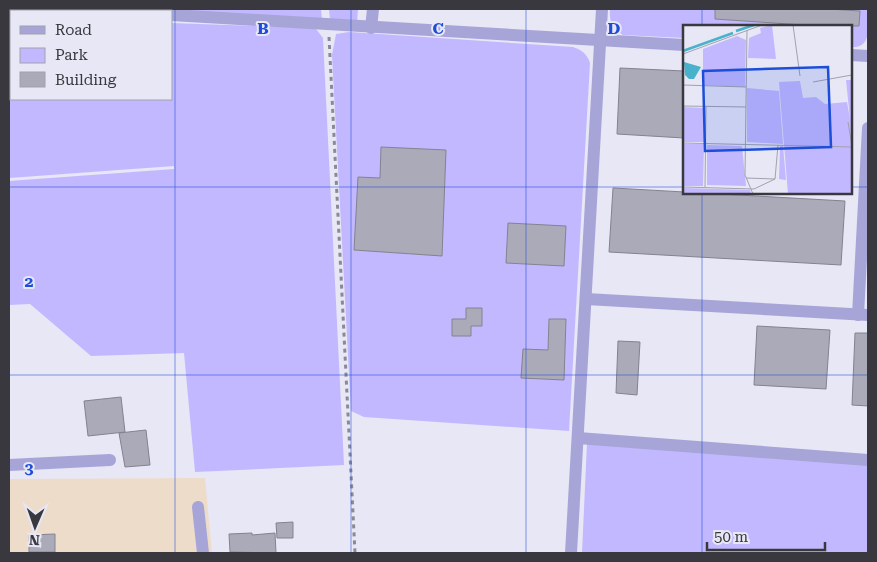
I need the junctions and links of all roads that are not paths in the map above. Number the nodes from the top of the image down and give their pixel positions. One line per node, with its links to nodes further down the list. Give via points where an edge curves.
1 (60, 9): 4 (street)
2 (372, 9): 6 (street)
3 (602, 9): 7 (street)
4 (84, 10)
5 (172, 14): 6 (street)
6 (371, 28): 7 (street)
7 (601, 41): 8 (street); 12 (street)
8 (683, 46)
9 (852, 55): 10 (street)
10 (868, 56)
11 (868, 128): 13 (street)
12 (586, 299): 13 (street); 14 (street)
13 (863, 315)
14 (578, 438): 16 (street); 20 (street)
15 (110, 460): 17 (street)
16 (868, 460)
17 (9, 465)
18 (198, 507): 19 (street)
19 (202, 553)
20 (571, 553)

